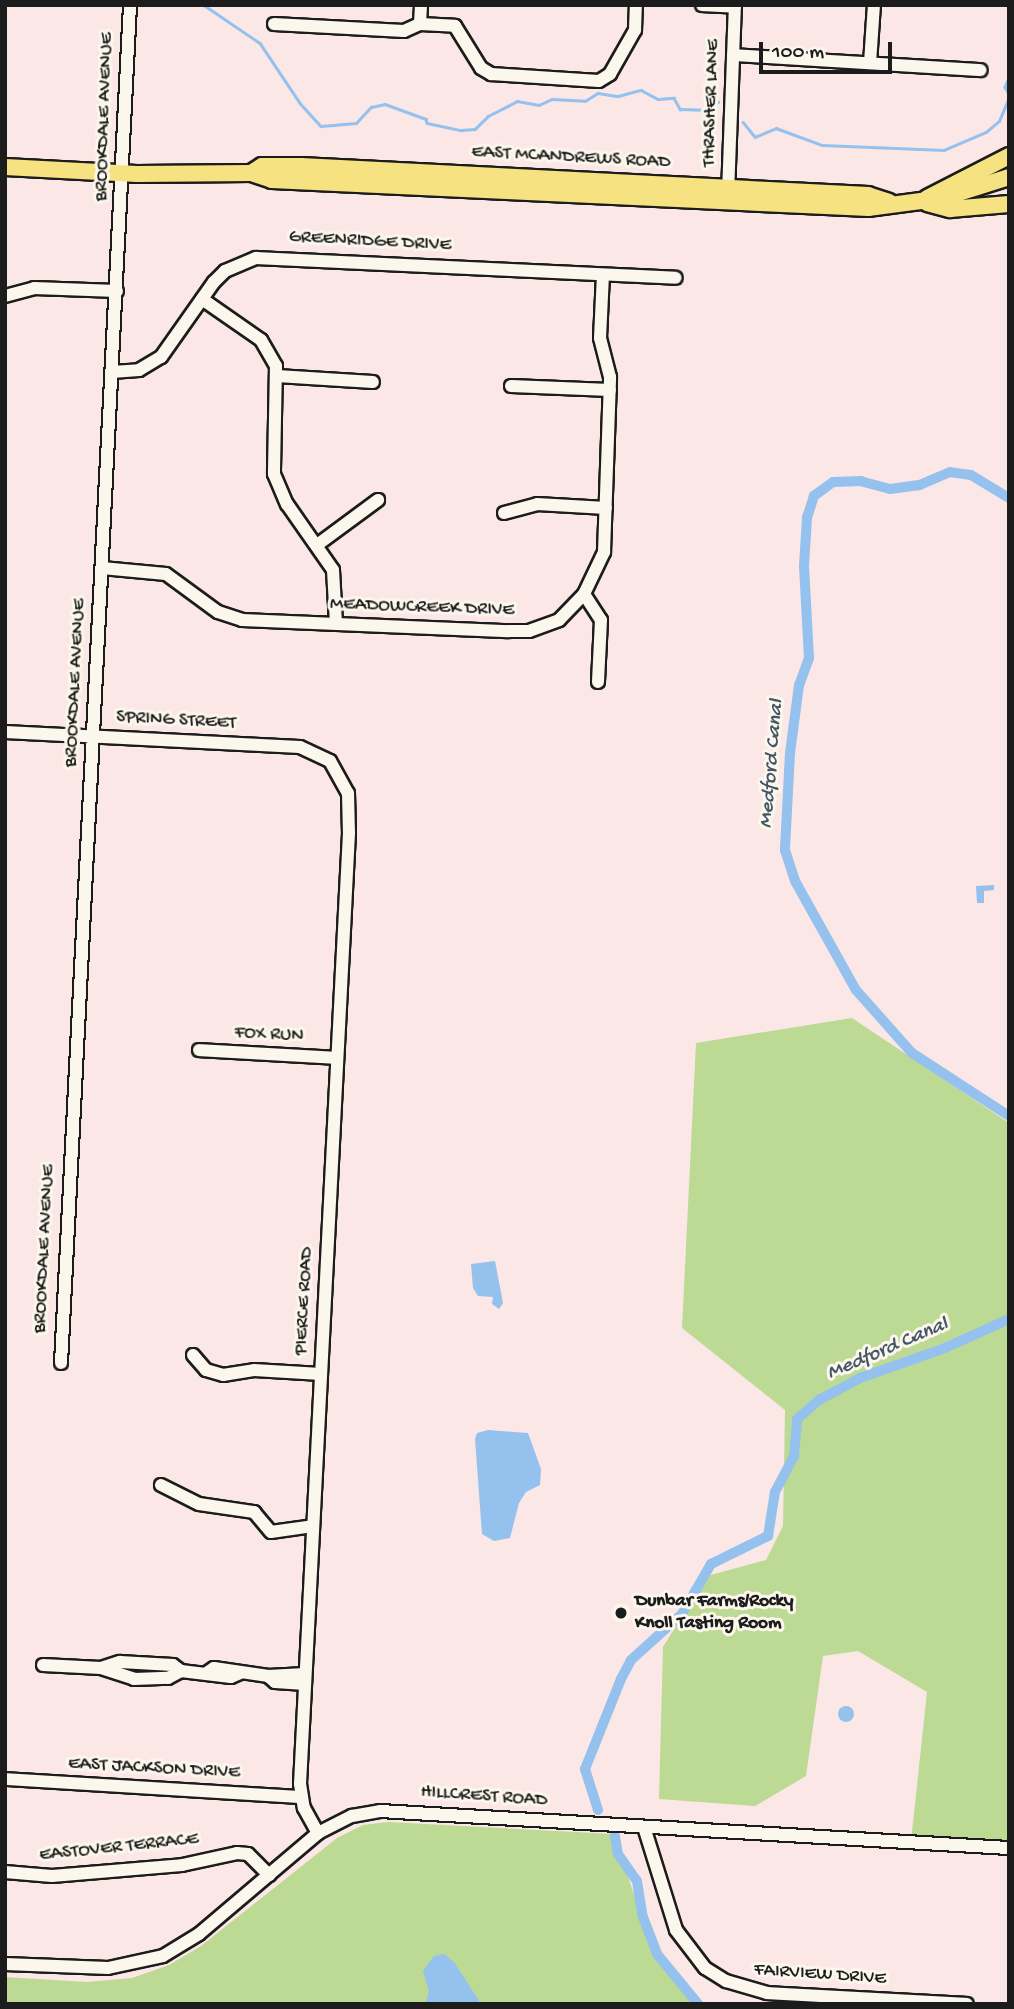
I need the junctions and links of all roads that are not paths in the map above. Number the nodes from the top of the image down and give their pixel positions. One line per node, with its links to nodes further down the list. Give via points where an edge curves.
1 (130, 5): 14 (street, BROOKDALE AVENUE)
2 (421, 5): 8 (street)
3 (636, 5): 8 (street, via 635,30 610,74 599,80 491,75 481,68 460,29)
4 (702, 5): 6 (street)
5 (874, 5): 10 (street)
6 (735, 6): 9 (street, THRASHER LANE)
7 (274, 24): 8 (street, via 404,31)
8 (421, 24)
9 (733, 55): 10 (street); 16 (street, THRASHER LANE)
10 (870, 63): 11 (street)
11 (981, 70)
12 (1009, 156): 17 (main road, via 950,182)
13 (5, 167): 14 (main road, EAST MCANDREWS ROAD)
14 (121, 174): 16 (main road, EAST MCANDREWS ROAD, via 251,173 272,180); 21 (street, BROOKDALE AVENUE)
15 (1009, 177): 17 (main road, EAST MCANDREWS ROAD)
16 (728, 195): 17 (main road, EAST MCANDREWS ROAD, via 868,195 889,202)
17 (922, 201): 18 (main road, via 950,209)
18 (1009, 204)
19 (603, 275): 20 (street, GREENRIDGE DRIVE); 23 (street, GREENRIDGE DRIVE, via 273,256 240,262 225,271); 28 (street, MEADOWCREEK DRIVE, via 600,338)
20 (676, 278)
21 (117, 290): 22 (street, via 34,288); 24 (street, BROOKDALE AVENUE)
22 (5, 296)
23 (202, 299): 24 (street, GREENRIDGE DRIVE, via 161,357 139,370); 25 (street, via 261,340)
24 (112, 372): 33 (street, BROOKDALE AVENUE)
25 (277, 376): 26 (street); 32 (street, via 274,474 288,504)
26 (373, 382)
27 (511, 386): 28 (street)
28 (610, 390): 30 (street, MEADOWCREEK DRIVE)
29 (378, 499): 32 (street)
30 (606, 508): 31 (street, via 537,504); 34 (street, MEADOWCREEK DRIVE, via 604,552)
31 (504, 513)
32 (317, 545): 35 (street, via 336,582)
33 (102, 568): 35 (street, MEADOWCREEK DRIVE, via 166,574 230,617); 38 (street, BROOKDALE AVENUE)
34 (584, 594): 35 (street, MEADOWCREEK DRIVE, via 559,620 529,631); 36 (street, via 601,620)
35 (336, 623)
36 (598, 682)
37 (5, 732): 38 (street, SPRING STREET)
38 (92, 737): 39 (street, SPRING STREET, via 300,747 321,755); 43 (street, BROOKDALE AVENUE)
39 (337, 769): 41 (street, PIERCE ROAD, via 350,806)
40 (199, 1050): 41 (street, FOX RUN)
41 (337, 1058): 44 (street, PIERCE ROAD)
42 (193, 1355): 44 (street, via 206,1370 223,1375 254,1370)
43 (61, 1363)
44 (321, 1374): 46 (street, PIERCE ROAD)
45 (161, 1485): 46 (street, via 200,1504 254,1512 271,1532)
46 (313, 1526): 48 (street, PIERCE ROAD)
47 (43, 1665): 48 (street, via 102,1668 120,1662 173,1665 181,1671 231,1677 240,1673 268,1676 275,1682)
48 (305, 1679): 50 (street, PIERCE ROAD)
49 (5, 1779): 50 (street, EAST JACKSON DRIVE)
50 (301, 1797): 52 (street, PIERCE ROAD)
51 (644, 1827): 52 (street, HILLCREST ROAD, via 392,1810 352,1816); 53 (street, HILLCREST ROAD); 57 (street, FAIRVIEW DRIVE, via 676,1930 705,1968 746,1989)
52 (318, 1833): 55 (street, HILLCREST ROAD)
53 (1009, 1848)
54 (5, 1872): 55 (street, EASTOVER TERRACE, via 52,1877 181,1865 237,1853 248,1854)
55 (269, 1875): 56 (street, HILLCREST ROAD, via 198,1934 148,1961 99,1969)
56 (5, 1964)
57 (859, 2001): 58 (street, FAIRVIEW DRIVE)
58 (967, 2004)

